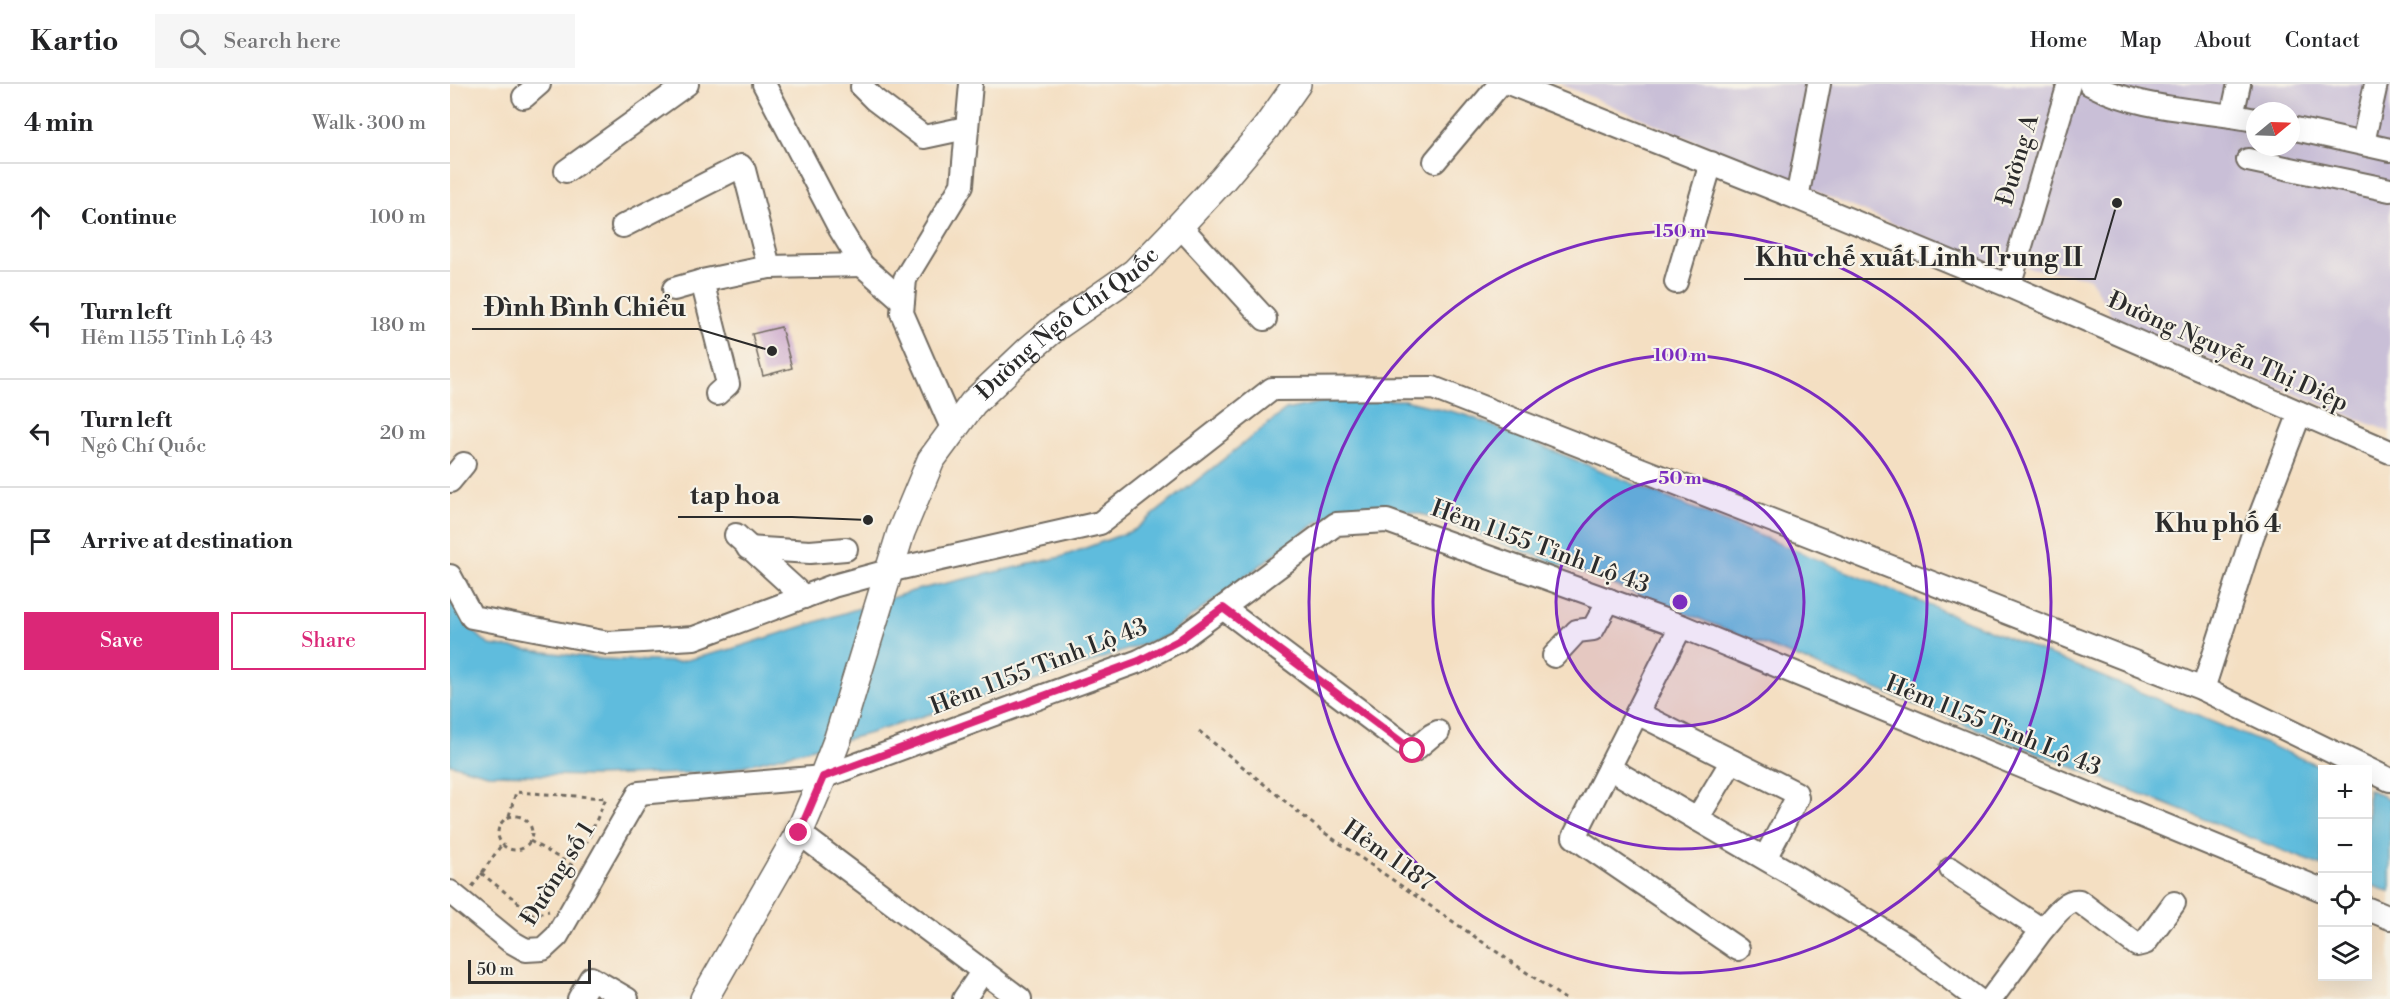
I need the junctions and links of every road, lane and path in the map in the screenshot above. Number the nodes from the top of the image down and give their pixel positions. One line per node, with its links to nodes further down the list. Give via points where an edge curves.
1 (687, 84): 22 (street)
2 (765, 84): 27 (street)
3 (971, 84): 15 (street)
4 (1297, 84): 26 (main road, Đường Ngô Chí Quốc, via 1266,128)
5 (1500, 84): 20 (street)
6 (1511, 84): 21 (street, Đường Nguyễn Thị Diệp)
7 (1819, 84): 24 (street)
8 (2069, 84): 31 (street, Đường A)
9 (2090, 84): 13 (street, via 2117,96 2178,111)
10 (2239, 84): 13 (street)
11 (2376, 84): 17 (street)
12 (862, 87): 15 (street, via 924,136)
13 (2232, 116): 14 (street)
14 (2246, 118)
15 (966, 128): 33 (street, via 962,185 905,279)
16 (2300, 130): 17 (street)
17 (2363, 143): 18 (street)
18 (2390, 150)
19 (2248, 160): 23 (street)
20 (1435, 162)
21 (1711, 164): 24 (street, Đường Nguyễn Thị Diệp); 30 (street)
22 (566, 171)
23 (2390, 190)
24 (1797, 198): 31 (street, Đường Nguyễn Thị Diệp)
25 (623, 226): 28 (street, via 741,166)
26 (1179, 226): 34 (street); 37 (main road, Đường Ngô Chí Quốc, via 1135,272 1031,348 973,403)
27 (861, 265): 28 (street); 33 (street)
28 (769, 267): 29 (street)
29 (702, 281): 32 (street); 35 (street, via 728,384)
30 (1676, 282)
31 (2009, 286): 36 (street, Đường Nguyễn Thị Diệp)
32 (674, 289)
33 (903, 301): 37 (street, via 902,313)
34 (1265, 319)
35 (717, 394)
36 (2300, 413): 38 (street, Đường Nguyễn Thị Diệp); 47 (street, via 2252,537)
37 (953, 430): 41 (main road, Đường Ngô Chí Quốc, via 931,460)
38 (2390, 452)
39 (846, 549): 42 (street, via 810,552 742,541)
40 (450, 576): 42 (street, via 472,617 608,643 694,639)
41 (885, 581): 42 (street, via 832,586); 47 (street, via 1100,523 1272,389 1433,388); 53 (main road, Đường Ngô Chí Quốc)
42 (804, 597)
43 (1609, 600): 44 (street, Hẻm 1155 Tỉnh Lộ 43, via 1388,520 1336,524); 45 (street, Hẻm 1155 Tỉnh Lộ 43); 46 (street, via 1593,630 1577,631)
44 (1223, 608): 50 (street, via 1413,751); 53 (street, Hẻm 1155 Tỉnh Lộ 43, via 1178,641 1139,661)
45 (1681, 626): 48 (street); 66 (street, Hẻm 1155 Tỉnh Lộ 43)
46 (1554, 656)
47 (2203, 689): 54 (street)
48 (1637, 713): 51 (street); 52 (street)
49 (1199, 731): 80 (path, Hẻm 1187, via 1319,829)
50 (1438, 732)
51 (1732, 761): 57 (street); 62 (street, via 1796,793 1797,798)
52 (1609, 768): 57 (street); 73 (street, via 1574,837)
53 (823, 777): 55 (street, Hẻm 1155 Tỉnh Lộ 43); 58 (main road, Đường Ngô Chí Quốc)
54 (2390, 780)
55 (639, 793): 64 (street, Đường số 1)
56 (509, 816): 59 (path, via 528,821); 60 (path, via 497,832); 61 (path, via 516,792 606,798)
57 (1697, 819): 62 (street)
58 (799, 833): 74 (street); 77 (main road, Đường Ngô Chí Quốc)
59 (530, 841): 60 (path, via 520,849 507,849); 64 (path)
60 (502, 844): 65 (path)
61 (584, 848)
62 (1765, 858): 81 (street, via 1905,944)
63 (1951, 869): 72 (street)
64 (579, 870): 67 (street, Đường số 1, via 557,936 543,949 526,950)
65 (481, 873): 67 (path); 68 (path, via 534,915 549,911)
66 (2318, 888)
67 (456, 897)
68 (554, 902)
69 (2174, 903): 72 (street, via 2140,946 2074,900)
70 (2372, 911): 71 (street)
71 (2390, 918)
72 (2042, 930): 82 (street)
73 (1738, 950)
74 (983, 971): 78 (street); 79 (street)
75 (579, 999): 76 (street, via 591,978)
76 (627, 999)
77 (704, 999)
78 (964, 999)
79 (1020, 999)
80 (1565, 999)
81 (1977, 999)
82 (1991, 999)

